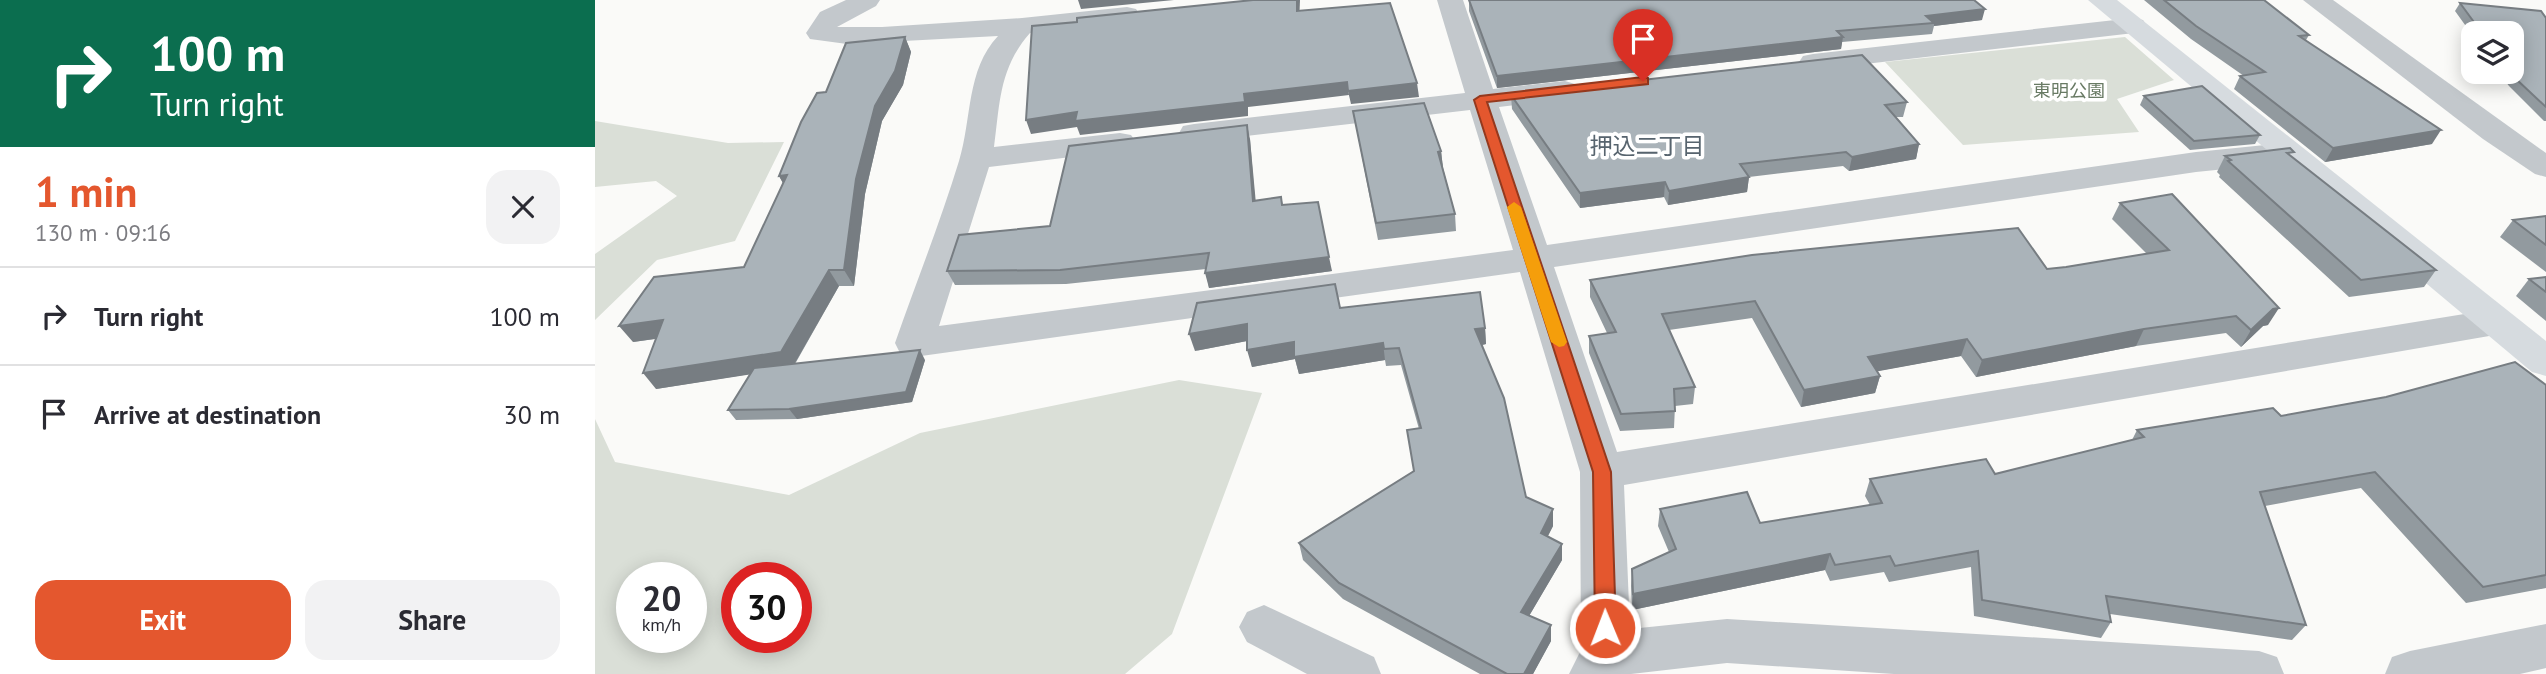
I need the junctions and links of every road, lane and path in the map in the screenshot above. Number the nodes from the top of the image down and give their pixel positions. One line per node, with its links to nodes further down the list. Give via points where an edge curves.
1 (867, 0): 6 (street, via 829,18 820,33 882,35)
2 (1450, 0): 10 (street)
3 (2101, 0): 7 (street)
4 (2316, 0): 13 (street)
5 (1156, 12): 6 (street)
6 (1022, 26): 12 (street, via 1001,49 989,76)
7 (2133, 26): 8 (street); 11 (street)
8 (1786, 65)
9 (1591, 87): 10 (street)
10 (1480, 100): 12 (street); 14 (street)
11 (2291, 152): 14 (street); 15 (street)
12 (976, 159): 14 (street, via 914,343)
13 (2546, 167)
14 (1531, 259): 17 (street)
15 (2495, 322): 16 (street); 17 (street)
16 (2546, 362)
17 (1602, 472): 20 (street)
18 (1264, 627): 21 (street)
19 (2546, 646): 23 (street)
20 (1600, 664): 22 (street, via 1727,641)
21 (1356, 674)
22 (2259, 674)
23 (2410, 674)

